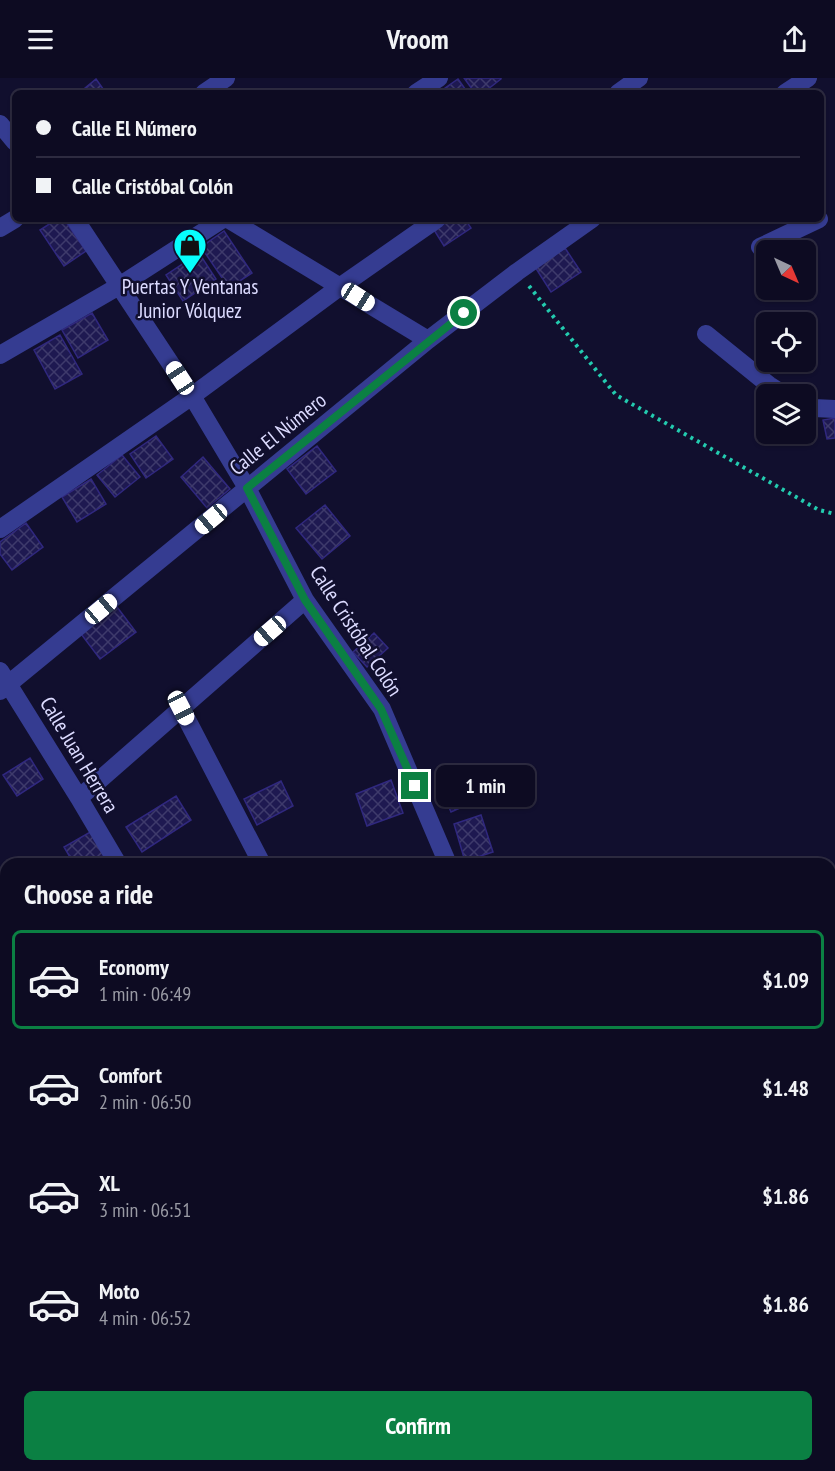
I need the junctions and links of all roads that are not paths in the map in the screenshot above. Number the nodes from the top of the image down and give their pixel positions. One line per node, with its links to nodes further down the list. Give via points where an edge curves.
1 (226, 78): 5 (street)
2 (440, 78): 6 (street)
3 (639, 78): 7 (street)
4 (808, 78): 8 (street)
5 (208, 90)
6 (421, 90)
7 (622, 90)
8 (790, 90)
9 (0, 124): 10 (street)
10 (12, 138)
11 (77, 222): 18 (street, Calle Cristóbal Colón)
12 (218, 222): 18 (street)
13 (233, 222): 19 (street)
14 (433, 222): 19 (street)
15 (588, 222): 21 (street, Calle El Número)
16 (814, 222): 17 (street)
17 (775, 240)
18 (119, 286): 22 (street); 24 (street, Calle Cristóbal Colón)
19 (341, 286): 21 (street); 24 (street)
20 (706, 334): 23 (street)
21 (428, 340): 27 (street, Calle El Número)
22 (0, 355)
23 (768, 384)
24 (192, 396): 27 (street, Calle Cristóbal Colón); 28 (street)
25 (816, 408): 26 (street)
26 (835, 409)
27 (247, 488): 29 (street, Calle Cristóbal Colón); 30 (street, Calle El Número)
28 (0, 530)
29 (305, 600): 31 (street); 35 (street, Calle Cristóbal Colón, via 381,709)
30 (3, 682): 32 (street, Calle Juan Herrera)
31 (181, 708): 32 (street); 34 (street)
32 (79, 798): 33 (street, Calle Juan Herrera)
33 (114, 858)
34 (259, 858)
35 (445, 858)

